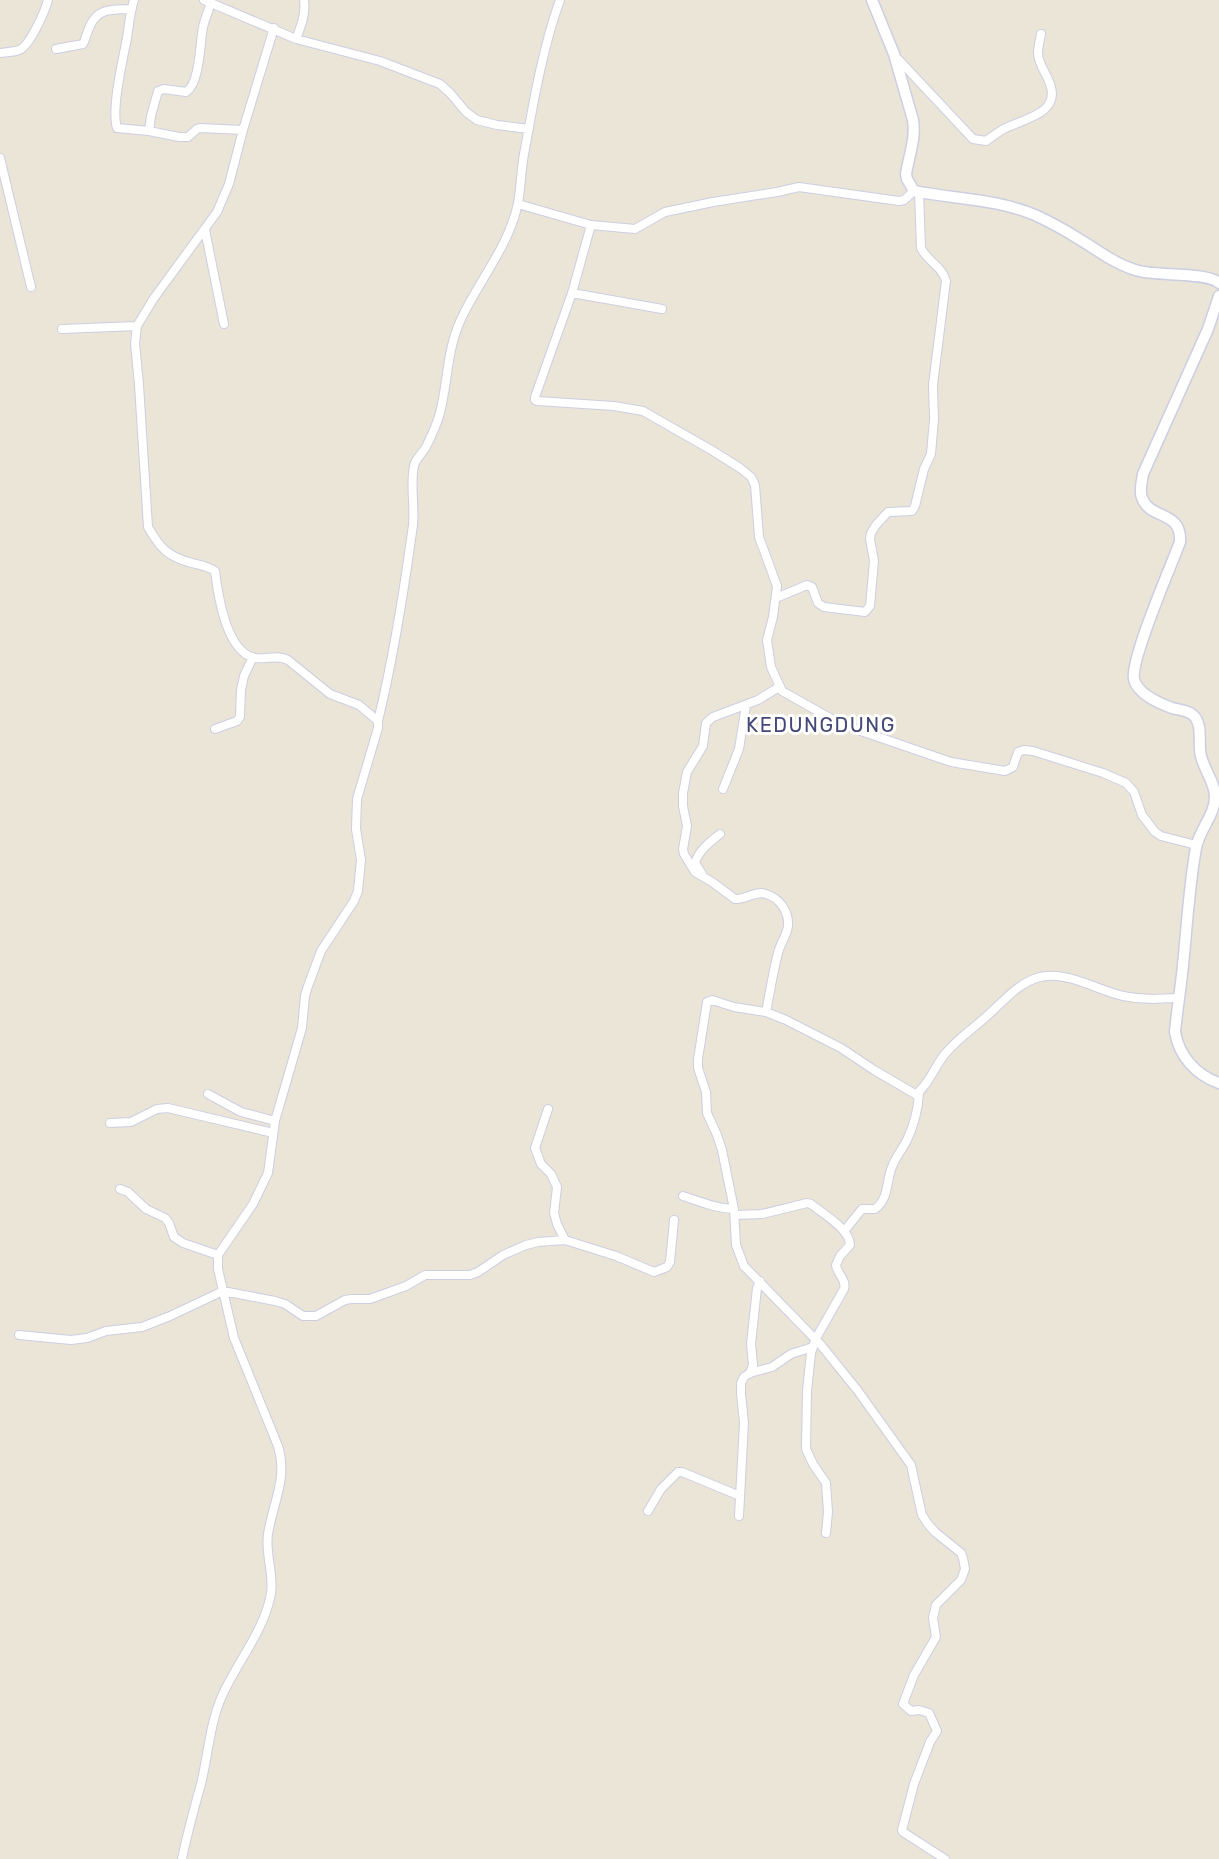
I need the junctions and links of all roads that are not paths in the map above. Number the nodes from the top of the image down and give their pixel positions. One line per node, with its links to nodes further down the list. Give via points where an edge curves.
1 (48, 0): 13 (street, via 23,48)
2 (134, 0): 7 (street)
3 (304, 0): 10 (street)
4 (560, 0): 14 (street)
5 (872, 0): 12 (street)
6 (207, 2): 8 (street); 16 (street, via 192,88 186,92 164,88 158,91)
7 (131, 9): 11 (street, via 99,13 83,44); 16 (street, via 116,124 117,128)
8 (274, 28): 10 (street); 15 (street)
9 (1041, 34): 12 (street, via 1038,55 1050,82 1052,99 1036,116 1001,130 986,141 973,139)
10 (296, 39): 14 (street, via 373,59 440,84 477,120)
11 (56, 49)
12 (893, 51): 18 (street, via 915,131 906,174)
13 (0, 52)
14 (529, 129): 19 (street)
15 (243, 130): 16 (street, via 200,128 188,137); 21 (street, via 229,184)
16 (149, 131)
17 (0, 158): 23 (street)
18 (916, 191): 20 (street, via 899,201 799,187 665,212 635,229); 22 (street, via 1001,204 1059,227 1121,266 1141,272 1209,277); 30 (street, via 921,248 946,281 933,385 931,454 915,507 912,511 885,514 871,533 874,561 870,606 865,612 824,607 807,585)
19 (518, 204): 20 (street); 34 (street, via 510,229 454,334 439,415 414,467 414,517 405,586)
20 (591, 225): 24 (street)
21 (205, 230): 27 (street); 28 (street)
22 (1219, 283)
23 (31, 286)
24 (572, 293): 26 (street); 30 (street, via 535,400 643,411 752,477 759,537 777,586)
25 (1219, 296): 36 (street, via 1143,474 1143,499 1148,507 1177,525 1180,542 1133,676 1145,694 1193,715 1204,768)
26 (662, 309)
27 (224, 324)
28 (138, 326): 29 (street); 31 (street, via 135,343 148,527 170,555 215,571 226,627)
29 (62, 329)
30 (776, 598): 32 (street, via 767,640)
31 (253, 657): 34 (street, via 280,656 288,660 330,694 359,705); 35 (street, via 244,676 240,717)
32 (779, 687): 33 (street); 39 (street, via 837,722 951,762 1005,771 1012,767 1018,752 1024,750 1116,778 1131,787 1142,815 1155,832)
33 (746, 705): 37 (street, via 739,749); 40 (street, via 706,723 702,746 687,772 683,849 692,868)
34 (378, 721): 47 (street, via 357,799 361,860 358,891 321,951 308,986 302,1028)
35 (215, 729)
36 (1216, 783): 39 (street, via 1212,809)
37 (723, 789)
38 (720, 834): 40 (street, via 696,858)
39 (1196, 845): 41 (street)
40 (705, 878): 42 (street, via 735,899 766,894 786,912 788,927 778,951)
41 (1178, 998): 43 (street, via 1177,1046 1196,1070); 44 (street, via 1136,998 1065,977 1041,977 1021,986 954,1044)
42 (766, 1012): 44 (street, via 842,1048 913,1094); 52 (street, via 712,1000 706,1005 698,1068 706,1092 707,1113 722,1150)
43 (1219, 1083)
44 (919, 1093): 54 (street, via 915,1118 892,1166 883,1200 875,1209 862,1209)
45 (208, 1094): 47 (street, via 240,1112)
46 (548, 1109): 55 (street, via 536,1148 541,1164 557,1187 554,1213)
47 (275, 1121): 49 (street)
48 (110, 1123): 49 (street, via 131,1122 168,1108)
49 (273, 1133): 56 (street, via 268,1173 253,1204)
50 (120, 1189): 56 (street, via 165,1218 174,1237 183,1244)
51 (683, 1196): 52 (street)
52 (734, 1212): 54 (street, via 762,1214 807,1203); 57 (street, via 739,1255 744,1266)
53 (674, 1220): 55 (street, via 670,1262 654,1272)
54 (845, 1230): 60 (street, via 850,1245 836,1265 844,1289)
55 (565, 1240): 58 (street, via 526,1245 470,1275 424,1275 370,1299 345,1300 316,1316 303,1316 275,1301)
56 (218, 1255): 58 (street)
57 (760, 1281): 60 (street); 61 (street)
58 (223, 1291): 59 (street, via 142,1327 71,1340); 66 (street, via 234,1338 278,1446 282,1470 268,1535 271,1594 263,1619 221,1698)
59 (19, 1335)
60 (814, 1343): 61 (street, via 772,1367); 65 (street, via 807,1391 806,1449 826,1483); 67 (street, via 840,1367 908,1461 922,1515 935,1532 961,1553 965,1563 961,1580 936,1605 936,1637 903,1704 911,1711 929,1713 937,1731 914,1784 902,1830)
61 (750, 1373): 62 (street, via 741,1383 744,1423)
62 (740, 1496): 63 (street, via 678,1472 661,1489); 64 (street)
63 (648, 1511)
64 (739, 1516)
65 (826, 1533)
66 (182, 1859)
67 (945, 1859)

